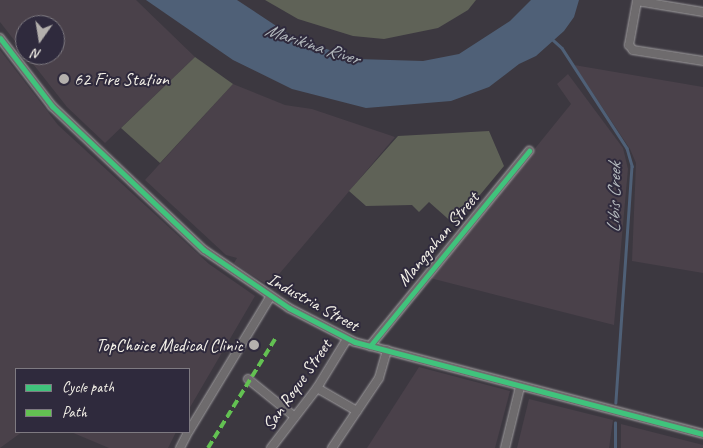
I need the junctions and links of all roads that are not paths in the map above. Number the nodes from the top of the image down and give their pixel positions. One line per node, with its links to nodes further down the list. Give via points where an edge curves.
1 (637, 0): 2 (street); 4 (street, via 630,48)
2 (703, 12)
3 (0, 38): 6 (street, Industria Street, via 61,116 204,250)
4 (703, 61)
5 (529, 151): 8 (street, Manggahan Street)
6 (270, 297): 7 (street, Industria Street); 15 (street)
7 (347, 339): 8 (street, Industria Street); 12 (street, San Roque Street)
8 (370, 346): 9 (street, Industria Street)
9 (387, 350): 11 (street, Industria Street); 13 (street, via 379,378)
10 (248, 379): 14 (street)
11 (520, 387): 17 (street, Industria Street); 21 (street)
12 (317, 388): 13 (street); 14 (street, San Roque Street)
13 (357, 411): 20 (street)
14 (296, 417): 19 (street, San Roque Street)
15 (190, 429)
16 (188, 433): 18 (street)
17 (703, 434)
18 (180, 448)
19 (272, 448)
20 (332, 448)
21 (504, 448)

